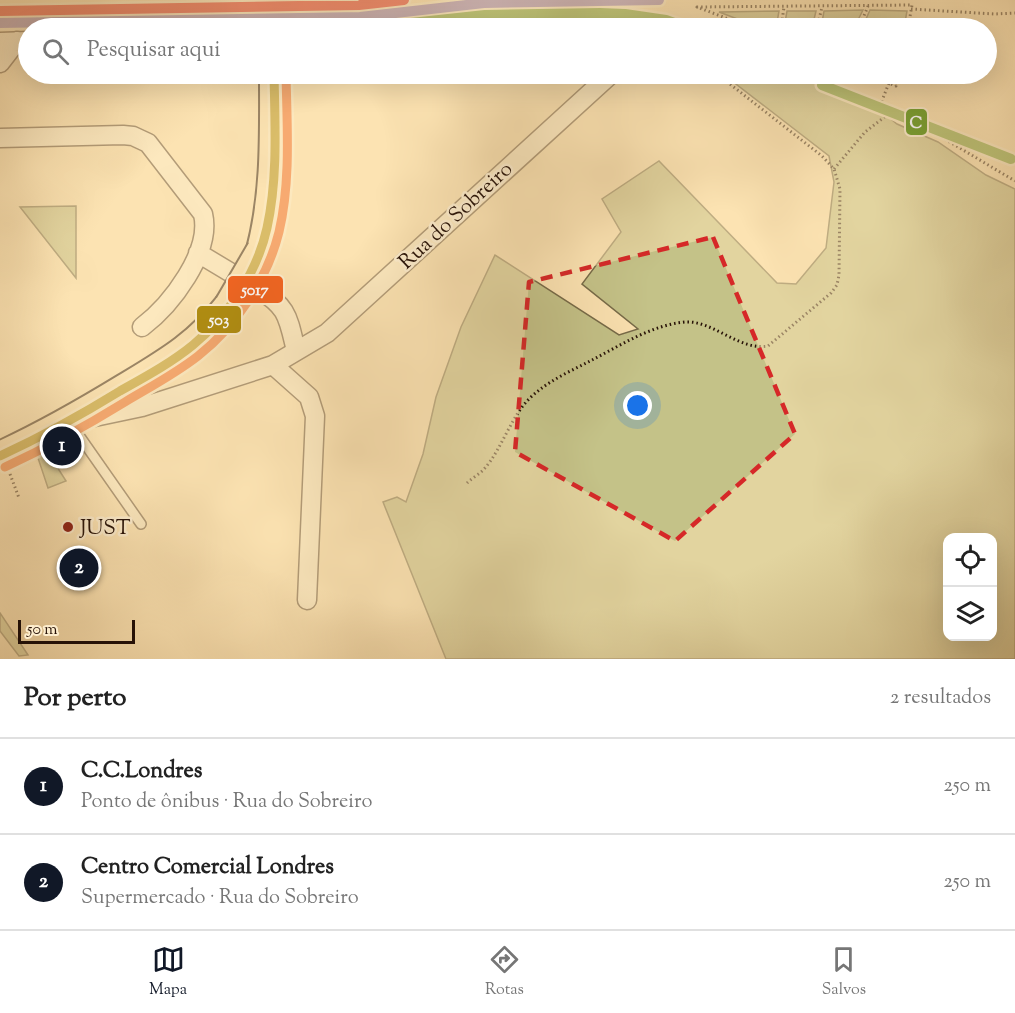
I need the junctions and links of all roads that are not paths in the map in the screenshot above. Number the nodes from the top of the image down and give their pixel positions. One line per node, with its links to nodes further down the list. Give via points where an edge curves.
1 (273, 0): 2 (main road)
2 (273, 18)
3 (15, 41): 4 (street)
4 (0, 63)
5 (274, 84): 16 (main road, bridge, via 272,195 261,250 213,326)
6 (586, 84): 8 (street)
7 (599, 84): 8 (street, Rua do Sobreiro)
8 (575, 105): 14 (street, Rua do Sobreiro, via 327,333)
9 (0, 138): 10 (street, via 123,135 142,139 203,213 204,230)
10 (198, 253): 11 (street); 13 (street, via 168,302)
11 (233, 274)
12 (256, 288): 14 (street, via 280,305 289,321)
13 (142, 327)
14 (296, 351): 15 (street, Rua do Sobreiro)
15 (273, 365): 16 (street, Rua do Sobreiro); 20 (street, via 309,397 315,416)
16 (135, 397): 17 (main road)
17 (70, 422): 18 (main road); 19 (lane)
18 (4, 463)
19 (141, 524)
20 (307, 600)

